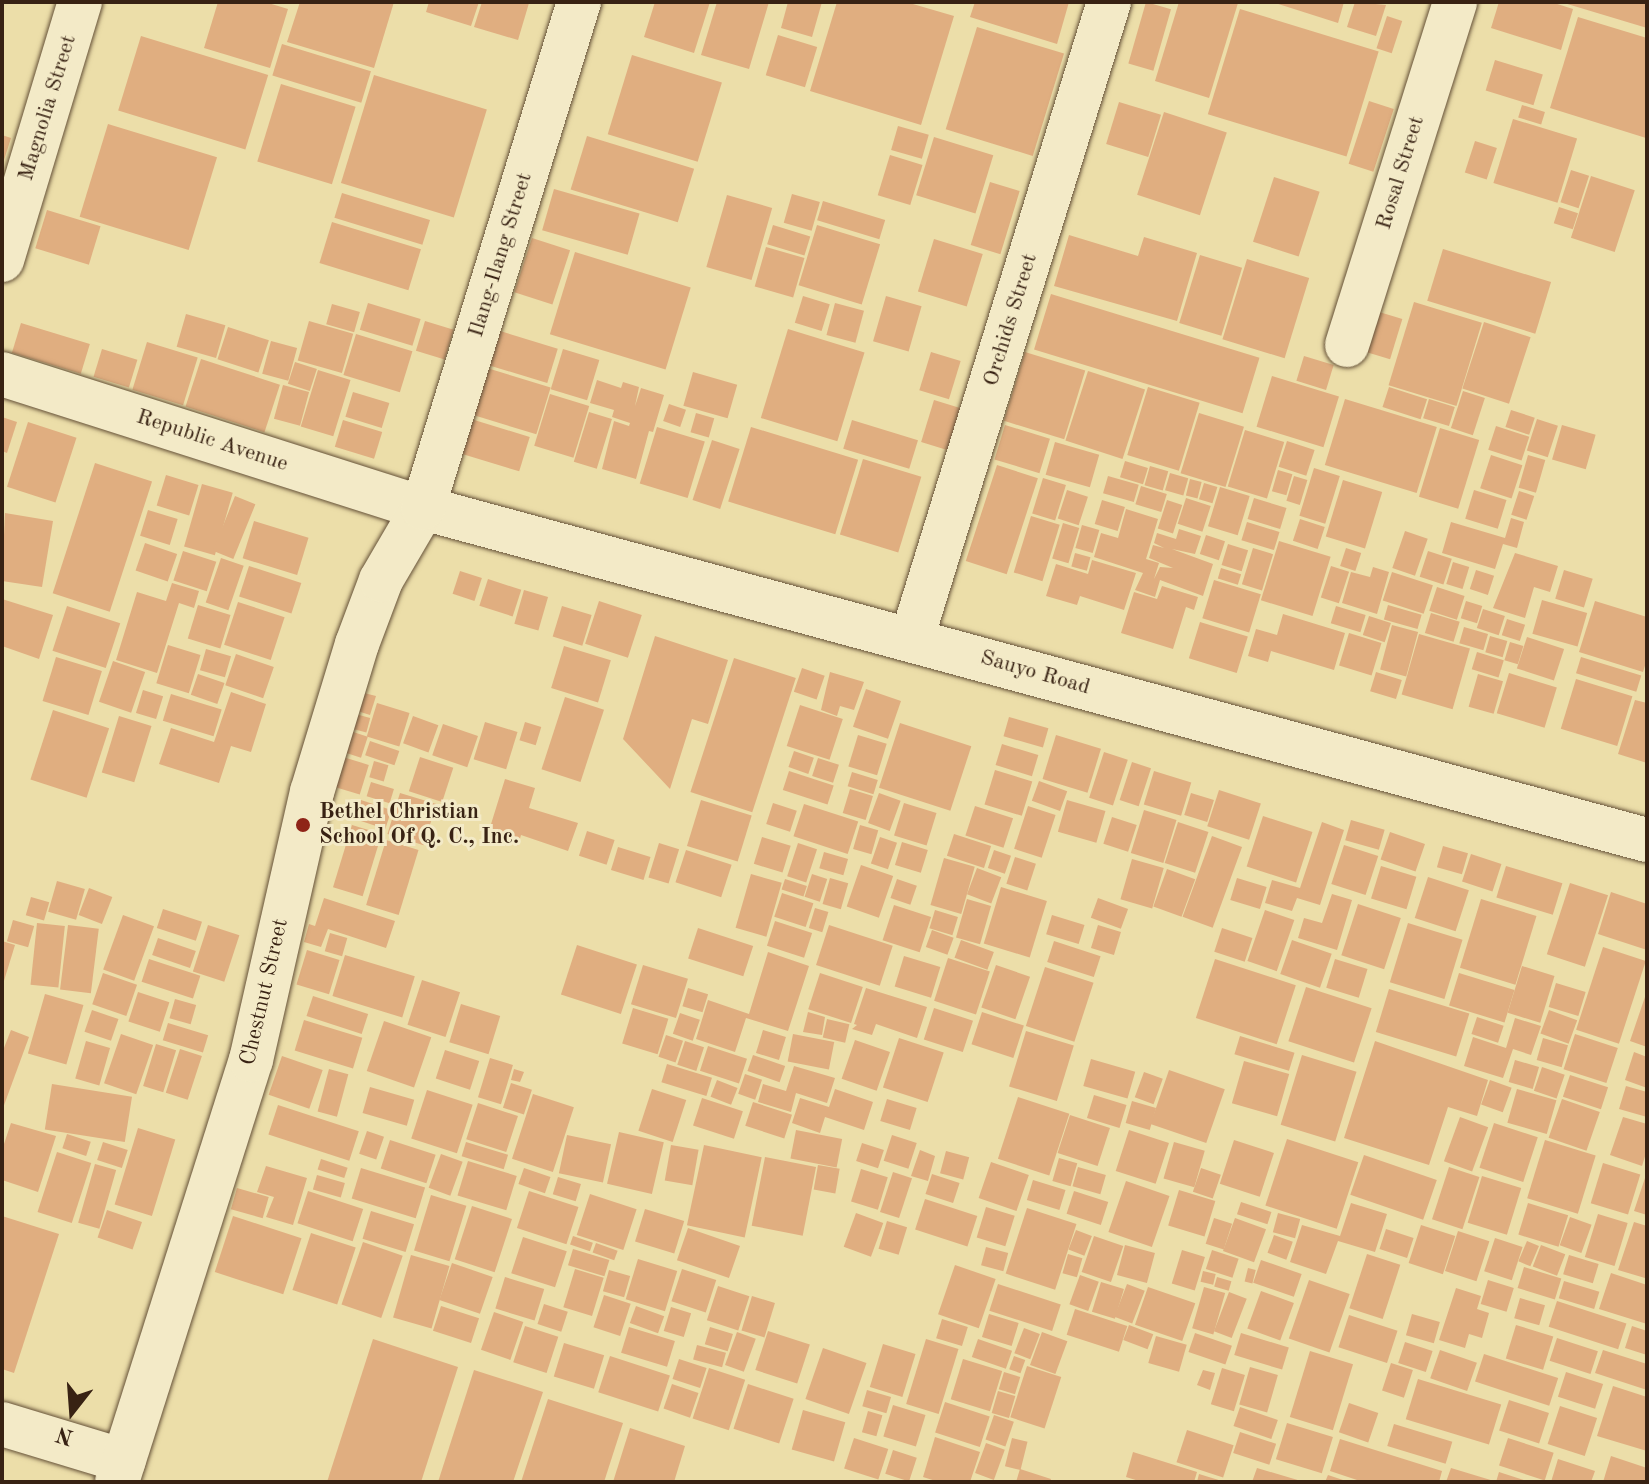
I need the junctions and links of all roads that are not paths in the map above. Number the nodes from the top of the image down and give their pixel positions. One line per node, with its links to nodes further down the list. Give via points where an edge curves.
1 (80, 2): 5 (street, Magnolia Street)
2 (579, 2): 8 (street, Ilang-Ilang Street)
3 (1109, 2): 9 (street, Orchids Street)
4 (1455, 2): 6 (street, Rosal Street)
5 (2, 260)
6 (1347, 345)
7 (2, 374): 8 (street, Republic Avenue)
8 (423, 508): 9 (street, Sauyo Road); 12 (street, Chestnut Street, via 381,580 357,644 312,792 251,1060)
9 (912, 638): 10 (street, Sauyo Road)
10 (1647, 840)
11 (2, 1424): 12 (street)
12 (120, 1472)

